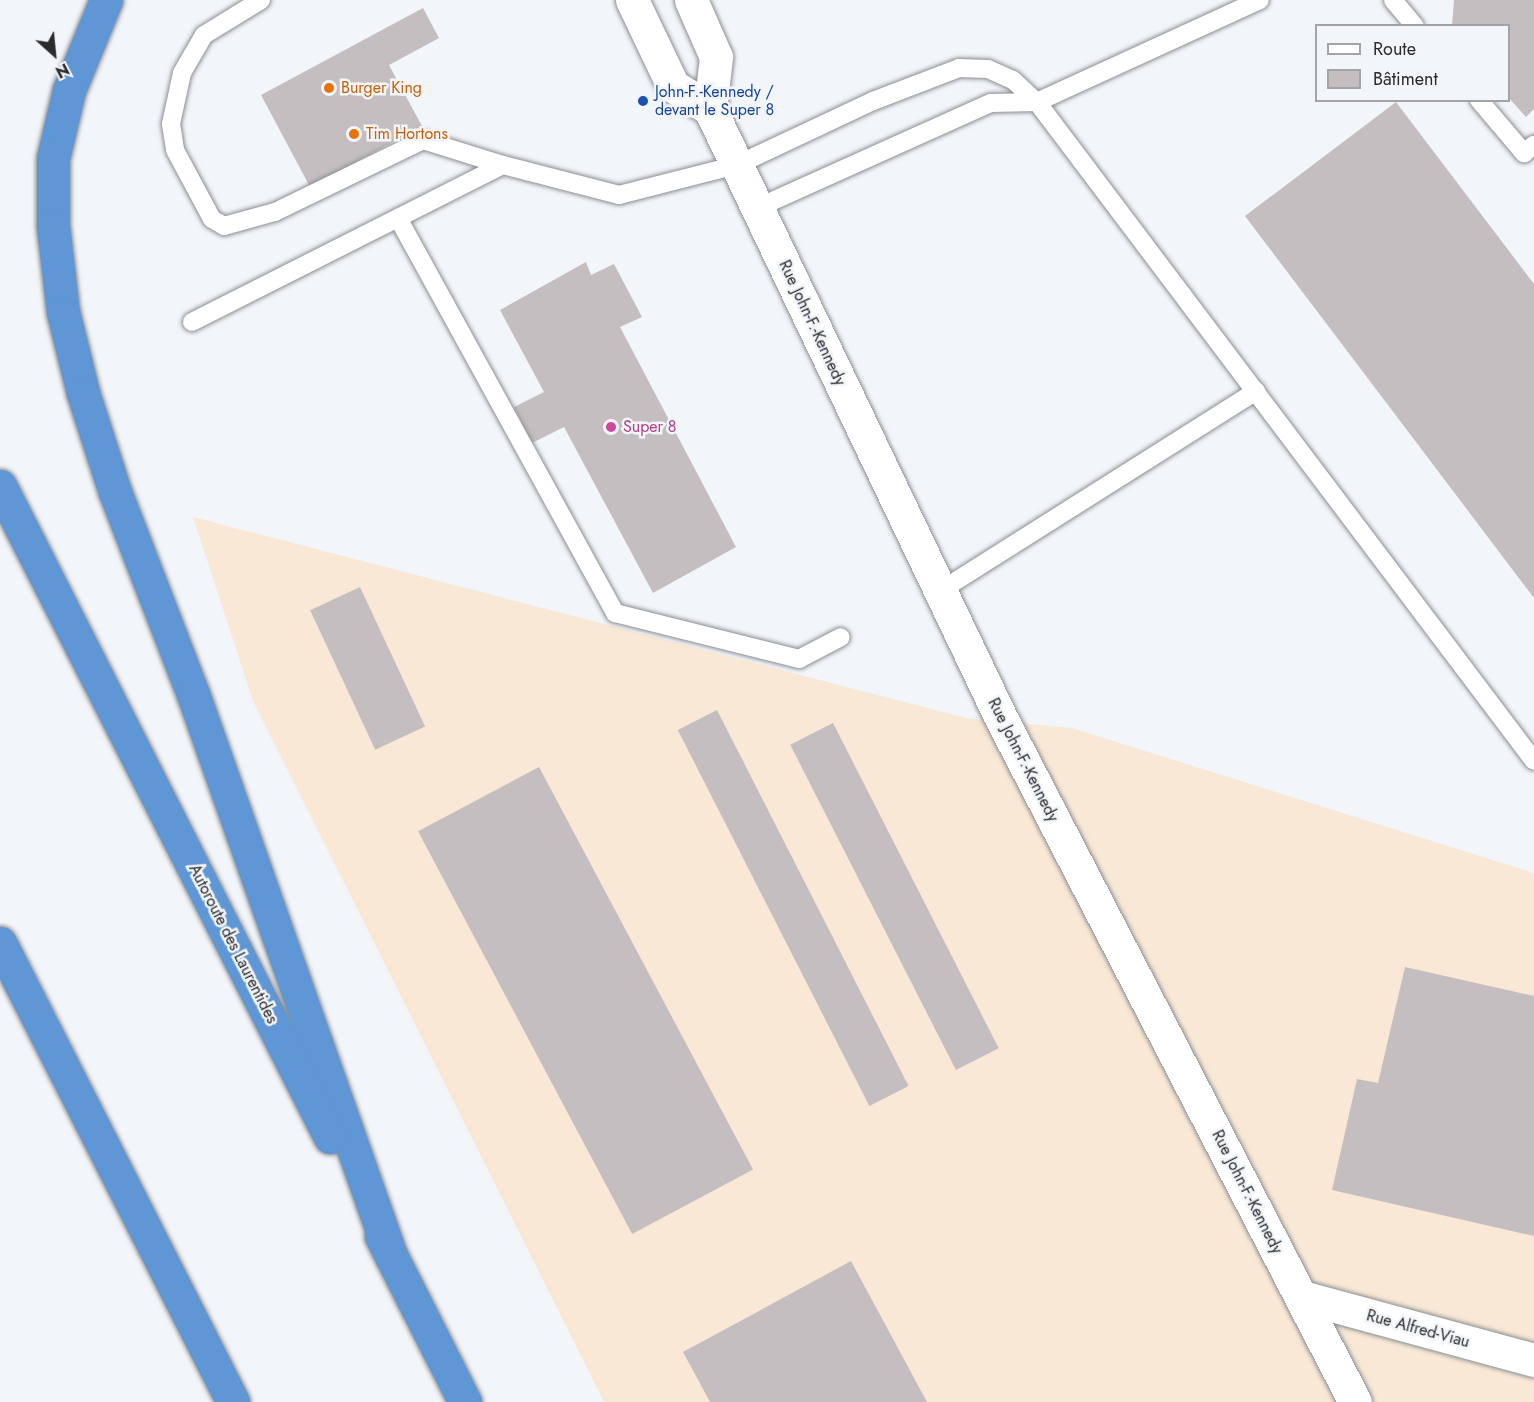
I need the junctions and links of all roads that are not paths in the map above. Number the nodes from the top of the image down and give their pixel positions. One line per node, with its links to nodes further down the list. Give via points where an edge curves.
1 (106, 0): 23 (highway, via 69,90 53,158 53,226 63,312 82,393 108,471 193,694)
2 (261, 0): 12 (lane, via 204,35 182,73 171,124 175,150 212,219 224,226 275,212 423,140)
3 (632, 0): 10 (street, via 673,86)
4 (690, 0): 10 (street, via 716,57)
5 (1260, 0): 8 (lane)
6 (1393, 0): 7 (lane)
7 (1413, 24)
8 (1037, 102): 13 (lane, via 1013,80 988,69 959,68 873,101); 14 (lane, via 991,103); 17 (lane)
9 (1481, 102): 11 (lane, via 1524,153)
10 (710, 109): 13 (street, Rue John-F.-Kennedy)
11 (1534, 145)
12 (503, 165): 13 (lane, via 619,195); 15 (lane)
13 (736, 165): 14 (street, Rue John-F.-Kennedy)
14 (757, 208): 19 (street, Rue John-F.-Kennedy)
15 (398, 218): 16 (lane); 20 (lane, via 615,613 799,659)
16 (192, 322)
17 (1256, 391): 19 (lane); 21 (lane)
18 (0, 486): 23 (highway, Autoroute des Laurentides)
19 (940, 591): 24 (street, Rue John-F.-Kennedy, via 1000,716)
20 (841, 637)
21 (1534, 761)
22 (0, 943): 26 (highway)
23 (391, 1256): 27 (highway, Autoroute des Laurentides)
24 (1302, 1297): 25 (street, Rue Alfred-Viau); 28 (street, Rue John-F.-Kennedy)
25 (1534, 1360)
26 (233, 1402)
27 (465, 1402)
28 (1355, 1402)

